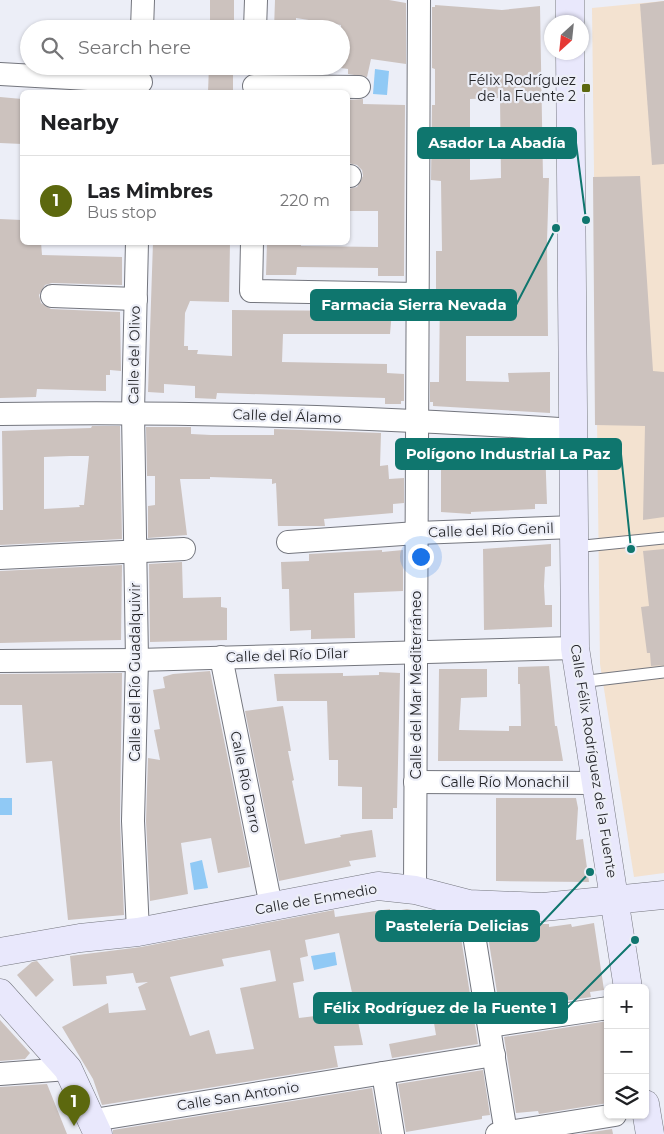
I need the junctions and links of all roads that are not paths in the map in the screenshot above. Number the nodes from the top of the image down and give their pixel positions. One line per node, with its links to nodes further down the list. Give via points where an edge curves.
1 (143, 0): 6 (street)
2 (256, 0): 7 (street)
3 (420, 0): 17 (street, Calle del Mar Mediterráneo)
4 (570, 0): 5 (street)
5 (570, 15)
6 (142, 20)
7 (255, 20)
8 (570, 60): 23 (street, Calle Félix Rodríguez de la Fuente)
9 (0, 74): 10 (street)
10 (20, 75)
11 (24, 75): 12 (street)
12 (141, 80)
13 (254, 82): 14 (street)
14 (359, 88)
15 (137, 245): 19 (street, Calle del Olivo)
16 (252, 245): 17 (street, via 252,291)
17 (418, 294): 22 (street, Calle del Mar Mediterráneo)
18 (52, 296): 19 (street, Calle del Olivo)
19 (136, 299): 20 (street, Calle del Olivo)
20 (133, 412): 21 (street, Calle del Álamo); 22 (street, Calle del Álamo); 29 (street, Calle del Río Guadalquivir)
21 (0, 414)
22 (417, 419): 23 (street, Calle del Álamo); 24 (street, Calle del Mar Mediterráneo)
23 (574, 430): 25 (street, Calle Félix Rodríguez de la Fuente)
24 (417, 533): 25 (street, Calle del Río Genil); 27 (street, Calle del Río Genil); 32 (street, Calle del Mar Mediterráneo)
25 (574, 537): 26 (lane); 31 (street, Calle Félix Rodríguez de la Fuente)
26 (664, 538)
27 (288, 542)
28 (184, 549): 29 (street)
29 (136, 553): 30 (street); 34 (street, Calle del Río Guadalquivir)
30 (0, 558)
31 (575, 648): 32 (street, Calle del Río Dílar); 37 (street, Calle Félix Rodríguez de la Fuente)
32 (416, 652): 33 (street, Calle del Río Dílar); 38 (street, Calle del Mar Mediterráneo)
33 (221, 657): 34 (street, Calle del Río Dílar); 44 (street, Calle Río Darro)
34 (137, 660): 35 (street, Calle del Río Dílar); 45 (street, Calle del Río Guadalquivir, via 133,821)
35 (0, 661)
36 (664, 672): 37 (lane)
37 (580, 682): 39 (street, Calle Félix Rodríguez de la Fuente)
38 (415, 782): 39 (street, Calle Río Monachil); 40 (street, Calle del Mar Mediterráneo)
39 (595, 782): 42 (street, Calle Félix Rodríguez de la Fuente)
40 (415, 890): 43 (street, Calle de Enmedio); 44 (street, Calle de Enmedio, via 378,886)
41 (664, 895): 42 (street, Calle de Enmedio)
42 (616, 901): 43 (street, Calle de Enmedio, via 542,907); 47 (street, Calle Félix Rodríguez de la Fuente)
43 (469, 904): 50 (street)
44 (271, 906): 45 (street, Calle de Enmedio)
45 (138, 932): 46 (street, Calle de Enmedio)
46 (0, 952)
47 (627, 984)
48 (0, 993): 52 (street)
49 (604, 1009): 50 (street)
50 (489, 1026): 51 (street)
51 (494, 1055): 53 (street, Calle San Antonio); 57 (street)
52 (68, 1069): 54 (street); 56 (street)
53 (383, 1073): 56 (street, Calle San Antonio); 58 (street)
54 (0, 1074)
55 (604, 1117): 57 (street)
56 (96, 1127)
57 (502, 1133)
58 (393, 1134)

